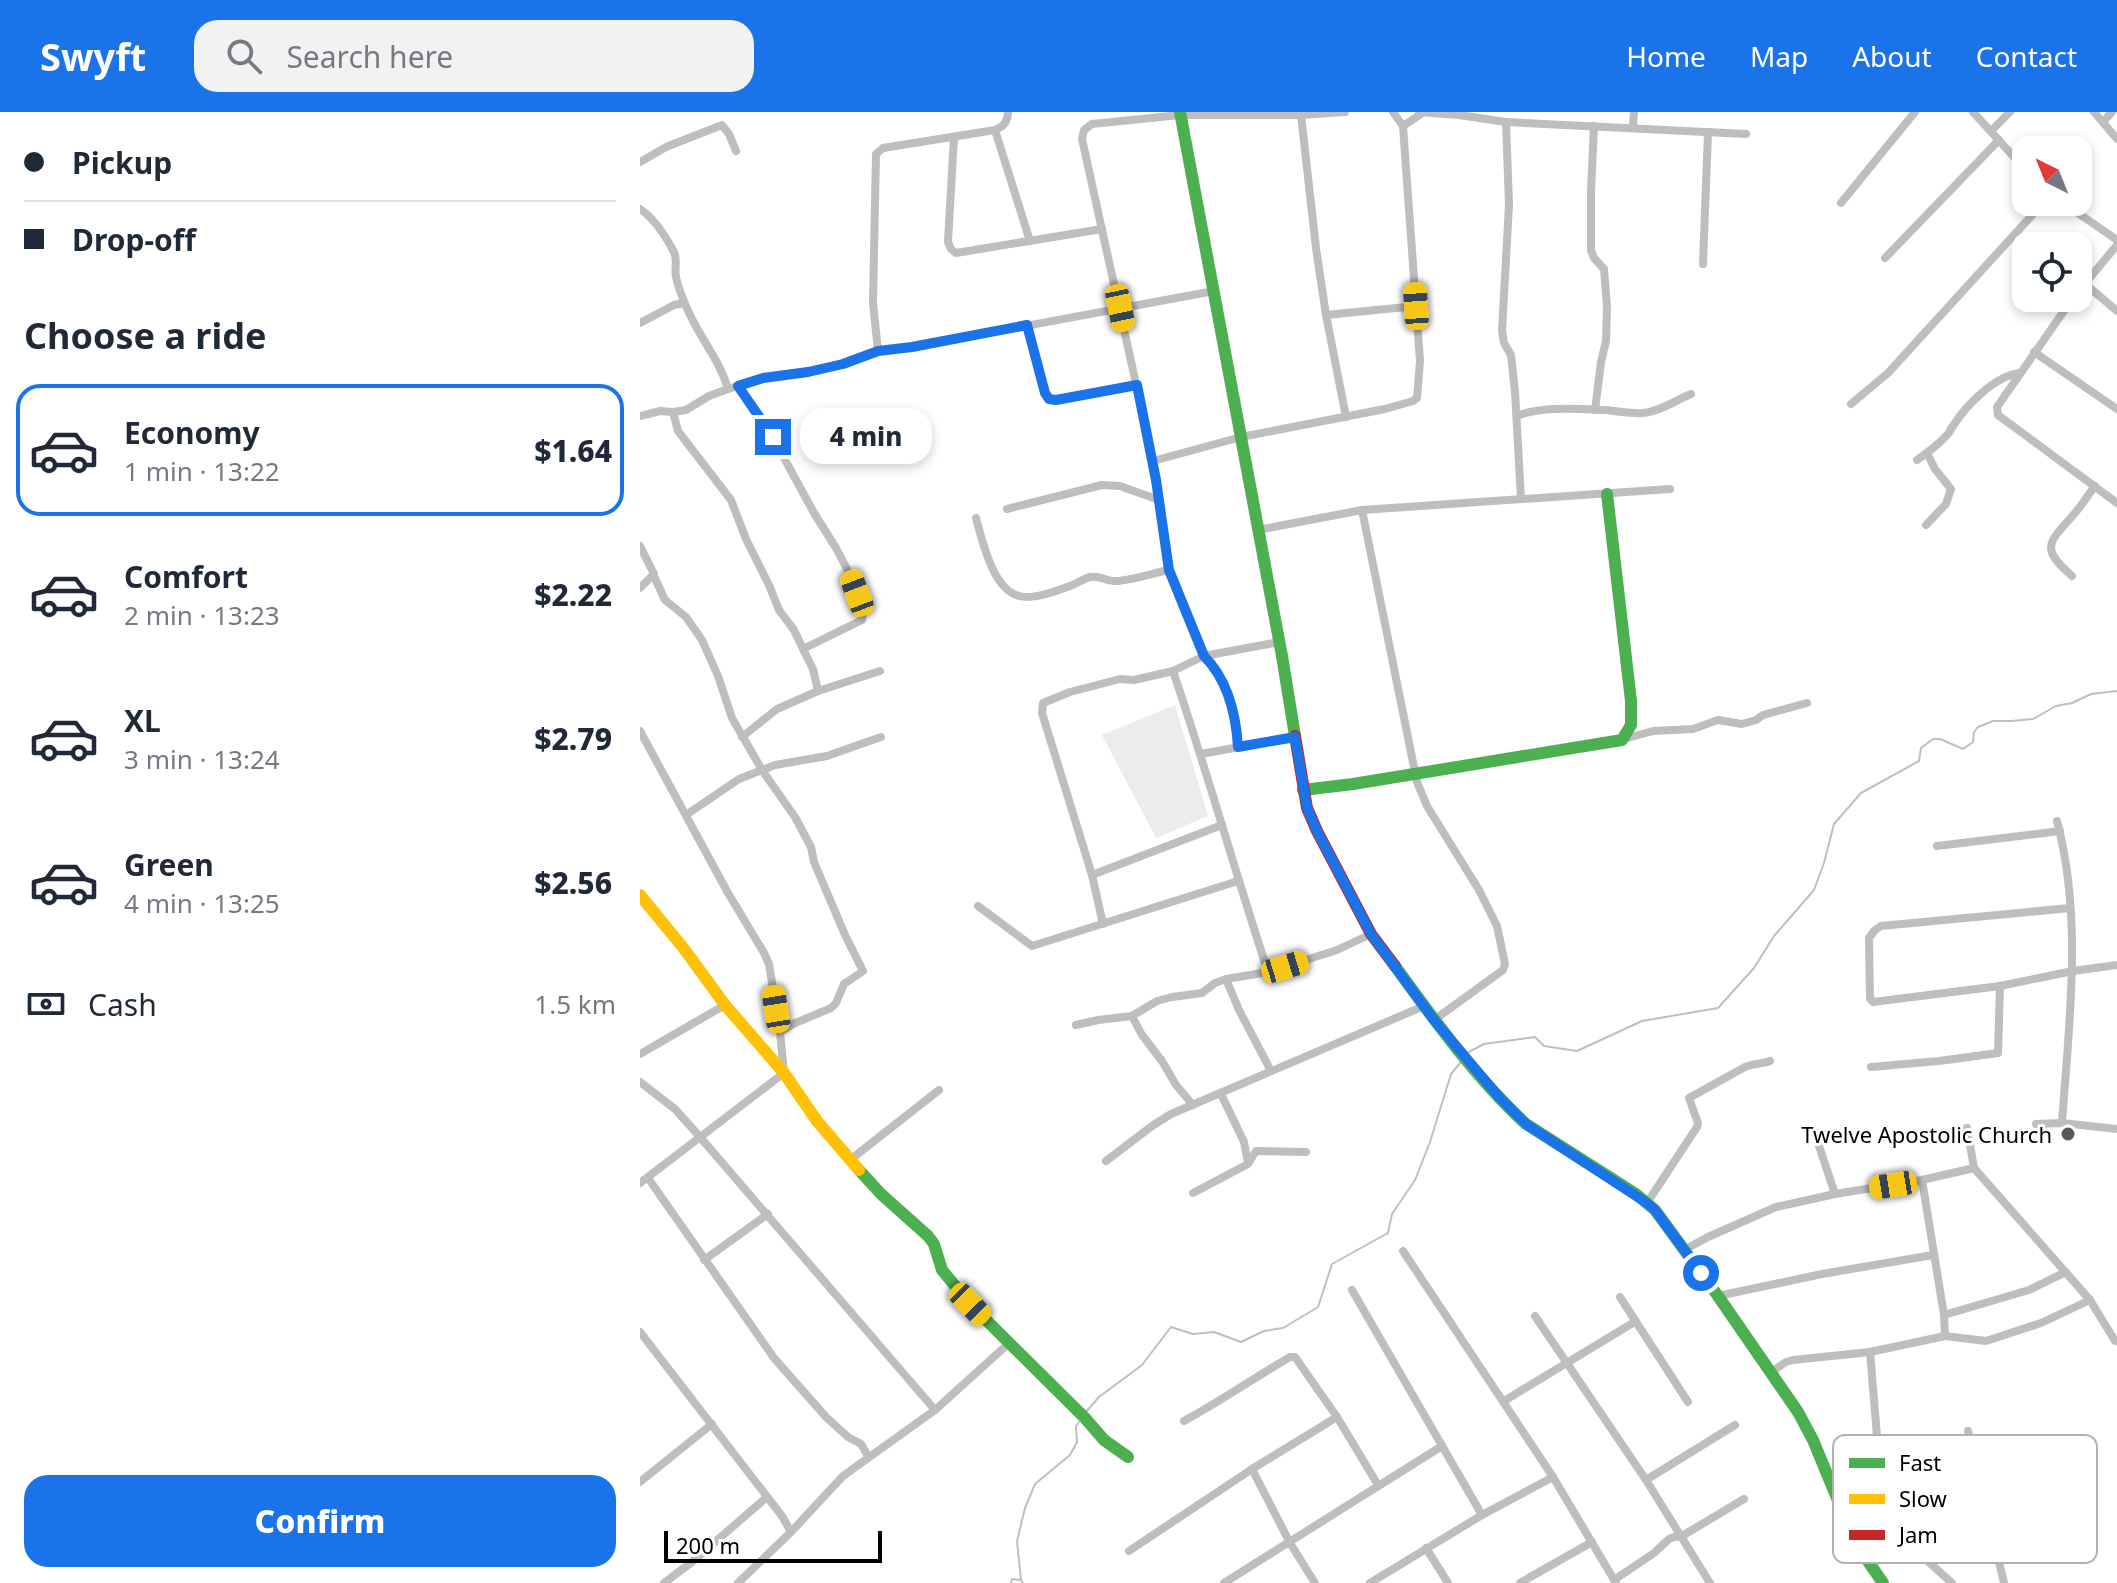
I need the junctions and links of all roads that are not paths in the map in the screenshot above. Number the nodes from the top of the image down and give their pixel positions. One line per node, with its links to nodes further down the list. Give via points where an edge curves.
1 (1008, 112): 20 (street)
2 (1345, 112): 14 (street)
3 (1393, 112): 17 (street)
4 (1421, 112): 13 (street); 17 (street)
5 (1634, 112): 19 (street)
6 (1915, 112): 31 (street)
7 (1973, 112): 21 (street)
8 (2010, 112): 21 (street)
9 (2094, 112): 16 (street)
10 (2112, 112): 16 (street)
11 (1180, 113): 12 (street); 35 (street, via 1092,124 1084,130); 42 (street)
12 (1289, 114): 14 (street)
13 (1459, 114): 15 (street)
14 (1301, 115): 48 (street)
15 (1506, 122): 18 (street); 63 (street, via 1509,205 1502,331 1511,355)
16 (2103, 122): 25 (street)
17 (1403, 126): 44 (street)
18 (1594, 126): 19 (street); 60 (street, via 1591,250 1604,269 1607,307)
19 (1633, 127): 22 (street)
20 (995, 130): 24 (street); 36 (street)
21 (1991, 131): 26 (street)
22 (1708, 132): 23 (street); 39 (street)
23 (1746, 134)
24 (954, 137): 36 (street, via 951,249 956,253); 51 (street, via 883,148 876,154 873,303)
25 (2117, 139)
26 (1999, 140): 29 (street); 38 (street)
27 (640, 150): 30 (street)
28 (736, 151): 30 (street, via 722,125)
29 (2012, 154)
30 (643, 160)
31 (1841, 203)
32 (640, 209): 43 (street, via 656,222 674,252)
33 (2031, 216): 58 (street, via 1888,373)
34 (2081, 216): 37 (street)
35 (1102, 229): 36 (street); 45 (street)
36 (1030, 241)
37 (2117, 243): 40 (street)
38 (1885, 258)
39 (1703, 264)
40 (2092, 273)
41 (2092, 290): 46 (street)
42 (1214, 291): 45 (street); 65 (street)
43 (684, 303): 49 (street); 56 (street)
44 (1416, 306): 48 (street); 64 (street, via 1417,398)
45 (1120, 308): 50 (street); 54 (street)
46 (2117, 311)
47 (2063, 312): 52 (street)
48 (1326, 315): 64 (street)
49 (640, 323)
50 (1027, 325): 51 (street); 54 (street, via 1049,399)
51 (878, 351): 55 (street, via 843,364)
52 (2034, 352): 53 (street); 59 (street)
53 (2020, 373): 66 (street, via 1997,380 1983,392); 69 (street, via 1997,407 1998,415)
54 (1137, 385): 68 (street)
55 (738, 386): 56 (street); 86 (street, via 836,548 863,614 852,626)
56 (728, 389): 61 (street)
57 (1691, 394): 60 (street, via 1641,414)
58 (1851, 404)
59 (2117, 409)
60 (1595, 410): 63 (street, via 1540,409)
61 (673, 412): 62 (street); 86 (street, via 678,431 731,500 779,610)
62 (640, 416)
63 (1517, 416): 72 (street)
64 (1346, 417): 65 (street)
65 (1241, 437): 68 (street); 79 (street)
66 (1927, 453): 67 (street); 78 (street, via 1951,493)
67 (1917, 460)
68 (1153, 461): 73 (street)
69 (2095, 486): 74 (street); 83 (street, via 2052,542 2055,562)
70 (1670, 489): 71 (street)
71 (1607, 494): 72 (street); 92 (street)
72 (1521, 499): 76 (street)
73 (1159, 500): 75 (street, via 1102,485); 81 (street)
74 (2117, 503)
75 (1007, 509)
76 (1362, 510): 79 (street); 100 (street)
77 (976, 518): 81 (street, via 997,576 1018,596 1044,594 1090,577 1114,581)
78 (1926, 525)
79 (1258, 530): 85 (street)
80 (640, 546): 82 (street)
81 (1169, 570): 87 (street)
82 (654, 576): 84 (street); 94 (street, via 665,600 702,640)
83 (2072, 576)
84 (640, 588)
85 (1279, 642): 87 (street); 96 (street)
86 (803, 649): 90 (street)
87 (1204, 656): 89 (street); 97 (street, via 1227,689)
88 (880, 671): 90 (street)
89 (1173, 671): 98 (street); 105 (street, via 1120,679 1043,703)
90 (818, 691): 94 (street, via 777,709)
91 (1807, 703): 92 (street, via 1742,724 1718,720 1693,729)
92 (1636, 729): 100 (street, via 1622,740)
93 (640, 731): 102 (street)
94 (742, 737): 99 (street)
95 (881, 737): 99 (street)
96 (1295, 737): 97 (street); 101 (street)
97 (1238, 747): 98 (street)
98 (1201, 754): 103 (street)
99 (762, 770): 102 (street); 122 (street, via 811,847 863,971 844,984 831,1008)
100 (1416, 774): 101 (street); 120 (street, via 1427,806 1497,926 1505,964)
101 (1303, 790): 111 (street, via 1317,831)
102 (686, 815): 122 (street, via 769,964)
103 (1222, 825): 105 (street); 106 (street)
104 (1937, 846): 109 (street, via 2058,826)
105 (1092, 875): 110 (street)
106 (1238, 881): 110 (street); 114 (street)
107 (640, 895): 117 (street)
108 (978, 906): 110 (street, via 1032,946)
109 (2070, 908): 113 (street); 116 (street, via 1881,926 1869,938 1873,1002)
110 (1103, 924)
111 (1371, 934): 114 (street); 118 (street)
112 (2117, 965): 113 (street)
113 (2073, 971): 116 (street); 132 (street)
114 (1268, 972): 115 (street)
115 (1226, 979): 119 (street, via 1202,993 1157,1001); 126 (street)
116 (2000, 986): 125 (street, via 1998,1053)
117 (725, 1005): 123 (street); 127 (street)
118 (1424, 1006): 120 (street); 126 (street)
119 (1132, 1016): 121 (street); 131 (street)
120 (1434, 1020): 147 (street, via 1526,1124)
121 (1076, 1025)
122 (780, 1032): 127 (street)
123 (640, 1054)
124 (1770, 1061): 147 (street, via 1745,1067 1689,1098 1697,1127)
125 (1871, 1067)
126 (1271, 1071): 130 (street)
127 (784, 1073): 137 (street); 139 (street)
128 (640, 1082): 137 (street)
129 (939, 1090): 139 (street)
130 (1221, 1094): 131 (street); 141 (street, via 1244,1142)
131 (1193, 1105): 140 (street, via 1161,1120)
132 (2062, 1123): 133 (street); 135 (street)
133 (2036, 1124)
134 (1967, 1128): 142 (street)
135 (2117, 1129)
136 (1814, 1131): 146 (street)
137 (700, 1137): 143 (street); 148 (street)
138 (1306, 1152): 141 (street, via 1256,1151)
139 (850, 1160): 164 (street, via 928,1236 942,1270)
140 (1106, 1161)
141 (1248, 1164): 145 (street)
142 (1974, 1168): 144 (street); 153 (street)
143 (644, 1180): 152 (street)
144 (1922, 1180): 146 (street); 151 (street)
145 (1193, 1193)
146 (1835, 1194): 149 (street, via 1776,1207)
147 (1647, 1203): 149 (street)
148 (768, 1214): 152 (street); 170 (street)
149 (1684, 1250): 155 (street)
150 (1403, 1251): 168 (street)
151 (1933, 1255): 155 (street); 158 (street)
152 (704, 1260): 179 (street, via 774,1358)
153 (2066, 1272): 157 (street); 158 (street, via 2029,1290)
154 (1352, 1290): 178 (street)
155 (1718, 1296): 167 (street)
156 (1620, 1297): 160 (street)
157 (2090, 1300): 162 (street, via 1986,1341); 163 (street)
158 (1944, 1315): 162 (street)
159 (1535, 1316): 166 (street)
160 (1636, 1321): 166 (street); 169 (street)
161 (640, 1332): 173 (street)
162 (1945, 1336): 165 (street)
163 (2117, 1341)
164 (1008, 1344): 170 (street); 180 (street, via 1107,1444)
165 (1870, 1352): 167 (street, via 1801,1358); 176 (street)
166 (1567, 1362): 168 (street); 183 (street)
167 (1771, 1372): 186 (street, via 1798,1412)
168 (1504, 1401): 182 (street)
169 (1688, 1402)
170 (935, 1410): 179 (street)
171 (1337, 1417): 172 (street, via 1292,1357); 181 (street); 185 (street)
172 (1184, 1421)
173 (712, 1424): 184 (street); 187 (street)
174 (1735, 1425): 183 (street)
175 (1968, 1431): 177 (street)
176 (1877, 1435)
177 (1969, 1435)
178 (1442, 1446): 185 (street); 189 (street)
179 (868, 1456): 190 (street)
180 (1128, 1457)
181 (1252, 1469): 193 (street); 195 (street)
182 (1553, 1477): 189 (street); 192 (street)
183 (1646, 1480): 191 (street)
184 (640, 1482)
185 (1378, 1485): 193 (street)
186 (1832, 1485)
187 (767, 1497): 190 (street); 200 (street)
188 (1744, 1499): 191 (street)
189 (1482, 1515): 194 (street)
190 (791, 1532): 201 (street)
191 (1682, 1536): 199 (street, via 1669,1539); 207 (street)
192 (1592, 1542): 199 (street); 206 (street)
193 (1290, 1543): 202 (street); 203 (street)
194 (1426, 1548): 204 (street); 205 (street)
195 (1129, 1551)
196 (1869, 1563): 208 (street)
197 (1930, 1563): 209 (street)
198 (1999, 1563): 210 (street)
199 (1615, 1581)
200 (664, 1583)
201 (738, 1583)
202 (1224, 1583)
203 (1315, 1583)
204 (1370, 1583)
205 (1448, 1583)
206 (1520, 1583)
207 (1710, 1583)
208 (1883, 1583)
209 (1952, 1583)
210 (2004, 1583)

